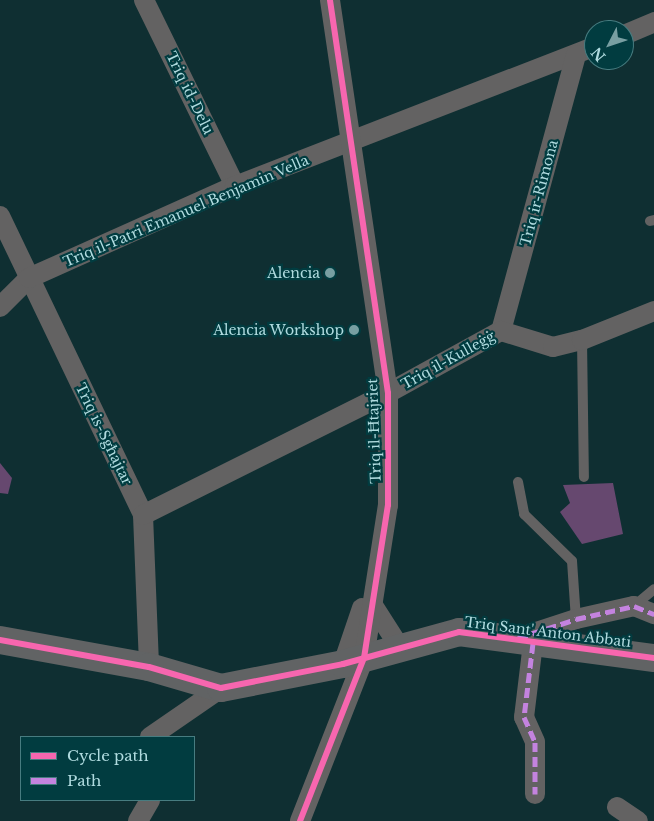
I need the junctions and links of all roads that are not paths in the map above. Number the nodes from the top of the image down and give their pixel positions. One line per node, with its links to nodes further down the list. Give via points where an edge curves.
1 (144, 0): 8 (street, Triq id-Delu)
2 (330, 0): 7 (street, Triq il-Ħtajriet)
3 (654, 22): 4 (street)
4 (634, 31)
5 (584, 51): 7 (street, Triq il-Patri Emanuel Benjamin Vella)
6 (584, 54): 13 (street, Triq ir-Rimona)
7 (352, 142): 8 (street, Triq il-Patri Emanuel Benjamin Vella); 15 (street, Triq il-Ħtajriet)
8 (235, 186): 10 (street, Triq il-Patri Emanuel Benjamin Vella)
9 (0, 216): 10 (street, Triq is-Sgħajtar)
10 (29, 278): 11 (street); 18 (street, Triq is-Sgħajtar)
11 (0, 307)
12 (654, 311): 14 (street, Triq il-Kulleġġ)
13 (501, 331): 14 (street, Triq il-Kulleġġ, via 553,347); 15 (street, Triq il-Kulleġġ)
14 (582, 340): 16 (lane)
15 (388, 393): 18 (street, Triq il-Kulleġġ); 19 (street, Triq il-Ħtajriet, via 388,506)
16 (584, 477)
17 (518, 482): 24 (lane, via 524,514 572,561)
18 (143, 515): 30 (street, Triq is-Sgħajtar)
19 (378, 559): 21 (street, Triq il-Ħtajriet); 29 (street, Triq il-Ħtajriet)
20 (654, 589): 22 (lane)
21 (372, 604): 27 (street); 29 (street, Triq il-Ħtajriet)
22 (634, 606): 23 (street); 24 (street, Triq Sant' Anton Abbati)
23 (654, 614)
24 (576, 619): 26 (street, Triq Sant' Anton Abbati)
25 (0, 640): 30 (street, Triq Sant' Anton Abbati)
26 (525, 640): 27 (street, Triq Sant' Anton Abbati, via 459,632); 28 (street, Triq Sant' Anton Abbati); 33 (street, via 524,717 535,742)
27 (399, 646): 29 (street, Triq Sant' Anton Abbati)
28 (654, 658)
29 (354, 661): 31 (street, Triq Sant' Anton Abbati); 36 (street, Triq il-Ħtajriet)
30 (149, 668): 31 (street, Triq Sant' Anton Abbati)
31 (221, 688): 32 (street)
32 (151, 736)
33 (535, 794)
34 (149, 801): 37 (street)
35 (617, 808): 38 (street)
36 (306, 819)
37 (138, 821)
38 (638, 821)

